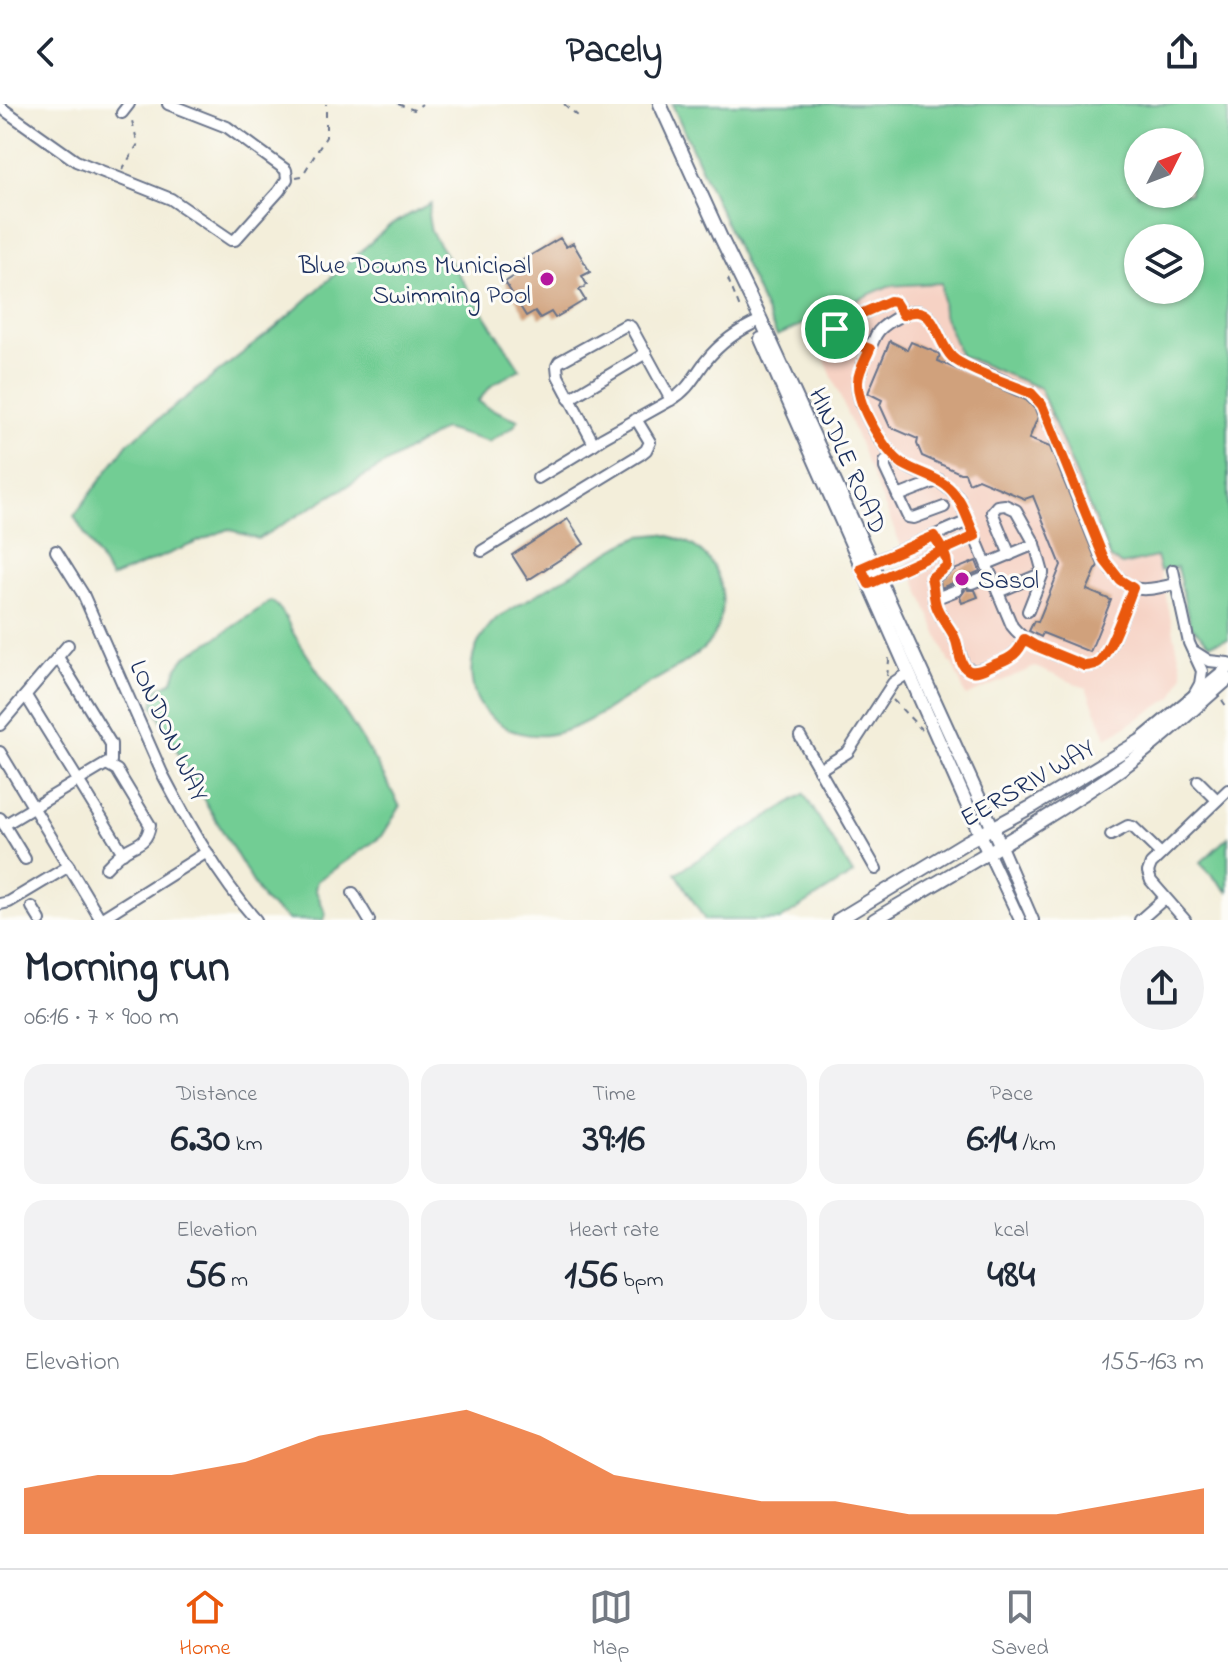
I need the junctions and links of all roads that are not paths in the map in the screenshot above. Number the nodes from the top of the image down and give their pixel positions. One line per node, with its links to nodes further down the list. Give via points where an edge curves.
1 (168, 104): 3 (street, via 221,123 287,174 235,240 171,199 76,161)
2 (660, 104): 5 (main road, HINDLE ROAD)
3 (0, 107)
4 (903, 315): 6 (street, via 880,328); 6 (street, via 890,301 836,326 836,336); 32 (street, via 927,315 954,358 1036,397 1105,561)
5 (758, 321): 9 (street, via 713,353 691,384); 25 (main road, HINDLE ROAD)
6 (870, 349): 12 (street, via 857,384 875,432)
7 (646, 353): 8 (street); 8 (street, via 626,325 559,362 558,376); 9 (street)
8 (569, 399): 11 (street)
9 (671, 400): 10 (street)
10 (636, 419): 11 (street); 23 (street, via 650,442 646,450)
11 (594, 444): 13 (street)
12 (892, 455): 14 (street); 15 (street, via 884,466)
13 (538, 478)
14 (939, 480): 15 (street); 17 (street, via 959,499)
15 (898, 496): 16 (street, via 910,519)
16 (944, 507)
17 (968, 521): 18 (street); 19 (street)
18 (934, 536): 21 (street); 25 (street)
19 (975, 536): 21 (street); 26 (street)
20 (1035, 544): 24 (street); 24 (street, via 1018,511 997,506 992,512); 28 (street)
21 (942, 550): 29 (street); 35 (street, via 948,565 931,578)
22 (56, 551): 60 (street, LONDON WAY, via 83,594 162,773)
23 (482, 551)
24 (1010, 555): 26 (street)
25 (867, 565): 29 (main road, HINDLE ROAD)
26 (989, 569): 30 (street); 34 (street)
27 (1173, 570): 31 (street)
28 (1043, 573): 34 (street); 36 (street)
29 (874, 582): 42 (main road, HINDLE ROAD); 57 (main road, HINDLE ROAD)
30 (972, 583)
31 (1176, 584): 32 (street); 39 (street)
32 (1133, 588): 37 (street, via 1107,651 1094,665 1085,666)
33 (957, 590): 35 (street)
34 (998, 592): 37 (street, via 1012,626)
35 (934, 599): 37 (street, via 967,670 1010,658)
36 (1028, 611)
37 (1024, 639)
38 (68, 645): 40 (street)
39 (1193, 651): 41 (street); 45 (street, via 1202,677)
40 (58, 657): 44 (street); 49 (street, via 111,744)
41 (1228, 666): 45 (main road, EERSRIV WAY)
42 (908, 673): 50 (street, via 893,683 848,752); 57 (main road, HINDLE ROAD)
43 (1228, 679): 59 (main road, EERSRIV WAY, via 1128,763)
44 (26, 696): 46 (street); 51 (street)
45 (1193, 698): 57 (main road, EERSRIV WAY, via 1140,741)
46 (0, 725)
47 (800, 736): 50 (street)
48 (0, 752): 55 (street)
49 (109, 763): 51 (street); 62 (street, via 150,825 146,839)
50 (819, 770): 67 (street)
51 (78, 781): 55 (street); 62 (street)
52 (1198, 781): 54 (street)
53 (1228, 790): 54 (street)
54 (1217, 800): 63 (street)
55 (35, 808): 56 (street); 65 (street)
56 (2, 822): 64 (street)
57 (987, 831): 59 (main road, HINDLE ROAD); 61 (main road, HINDLE ROAD); 76 (main road, EERSRIV WAY)
58 (1111, 835): 63 (street, via 1131,826)
59 (1000, 844): 61 (main road, EERSRIV WAY); 79 (street, HINDLE ROAD)
60 (207, 852): 74 (street); 75 (street, LONDON WAY)
61 (988, 852): 77 (main road, EERSRIV WAY); 78 (street, HINDLE ROAD)
62 (123, 853): 66 (street)
63 (1161, 854): 69 (street, via 1148,872)
64 (25, 859)
65 (69, 866): 70 (street); 74 (street)
66 (106, 868)
67 (876, 869)
68 (353, 893): 72 (street)
69 (1165, 898): 80 (street); 81 (street)
70 (0, 904)
71 (32, 907): 73 (street)
72 (363, 918)
73 (40, 920)
74 (100, 920)
75 (256, 920)
76 (838, 920)
77 (874, 920)
78 (1020, 920)
79 (1033, 920)
80 (1140, 920)
81 (1185, 920)

